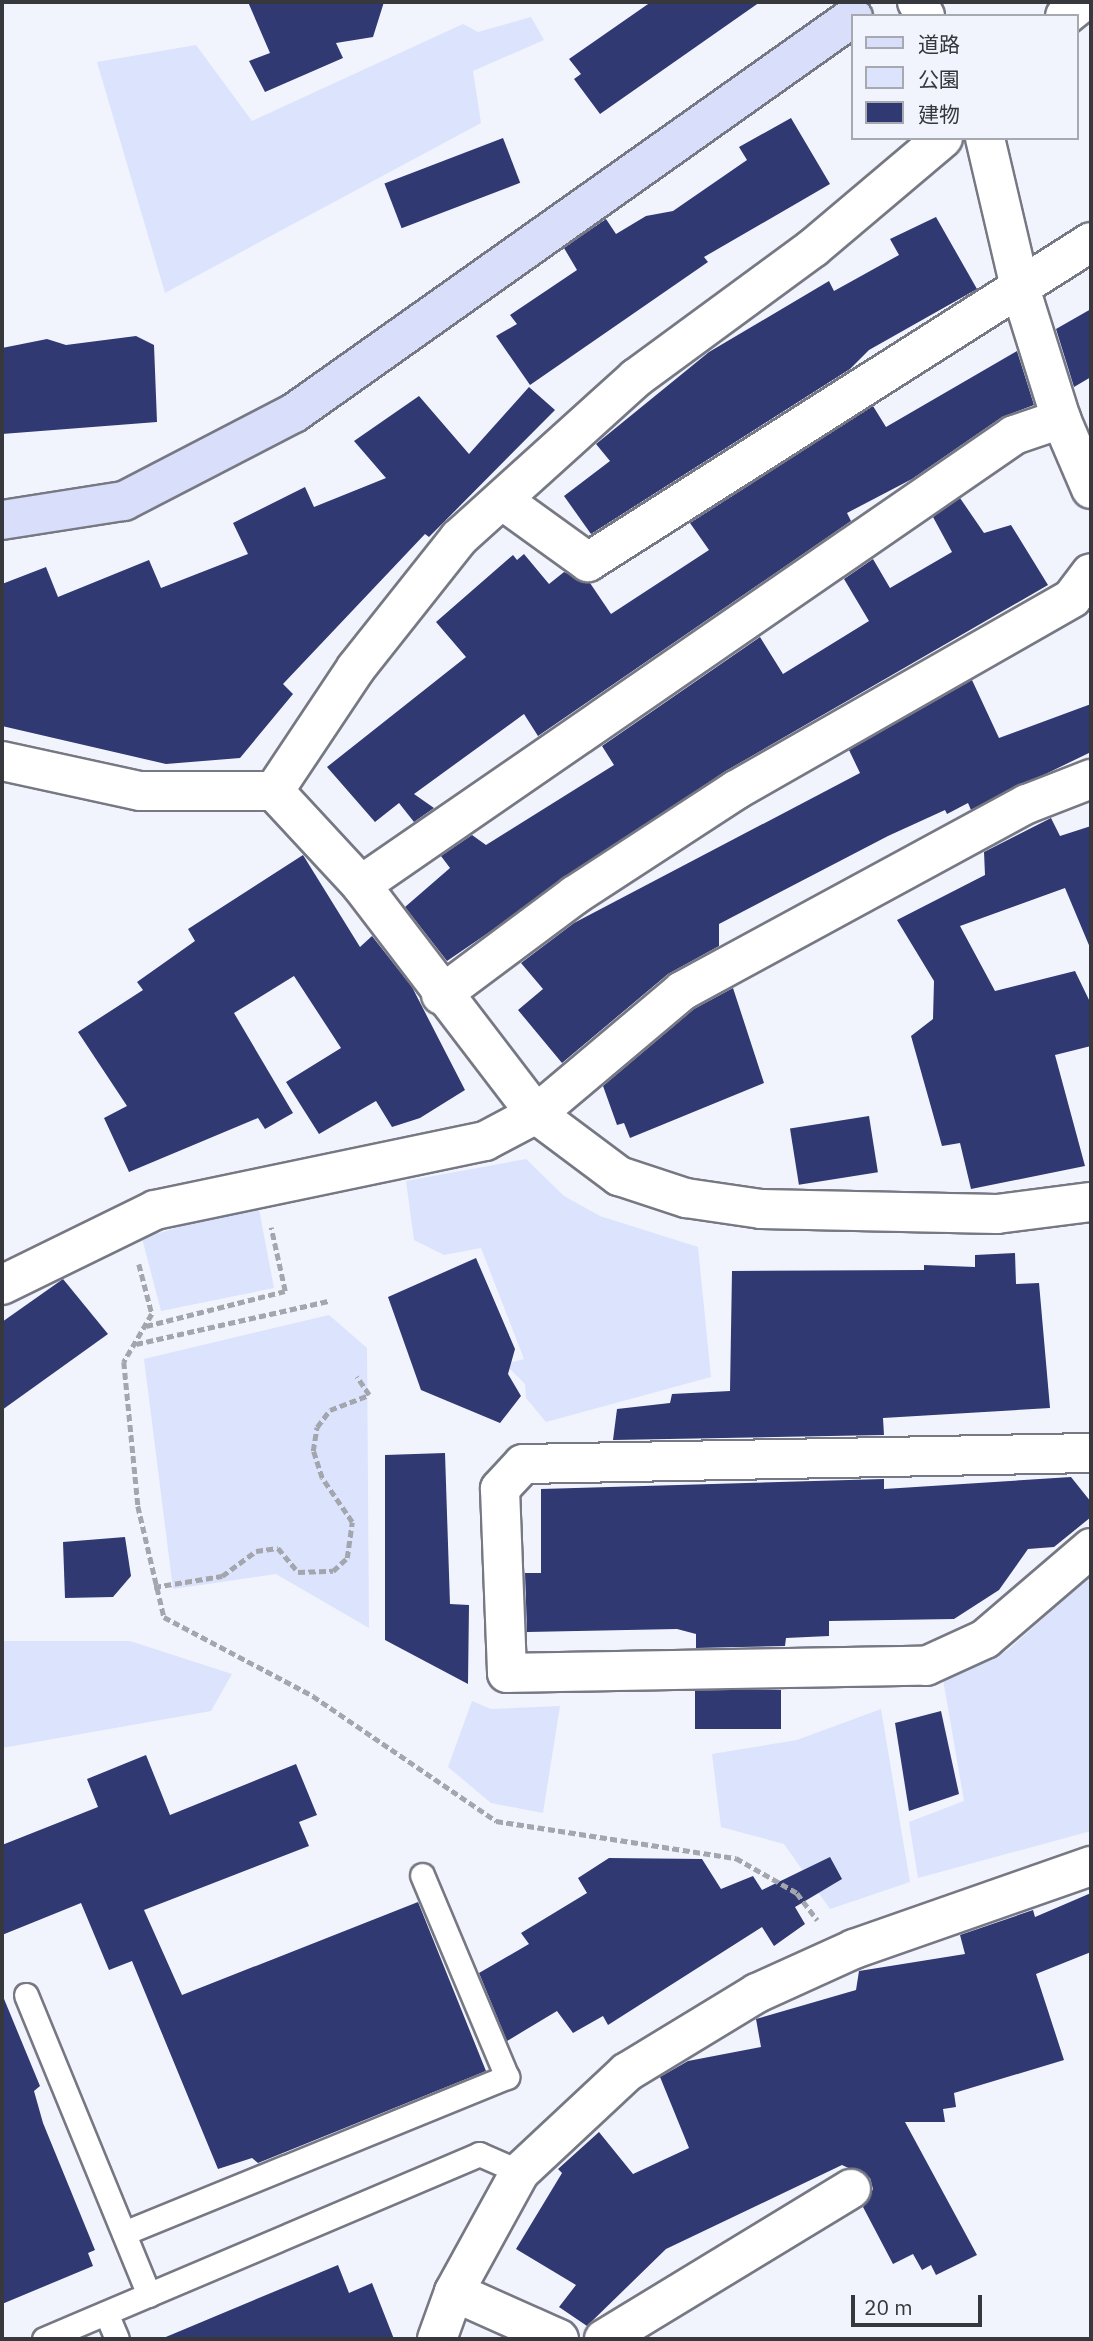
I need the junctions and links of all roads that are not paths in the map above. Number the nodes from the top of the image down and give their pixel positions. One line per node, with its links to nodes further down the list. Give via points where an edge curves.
1 (876, 2): 3 (street)
2 (1082, 2): 4 (street)
3 (857, 14)
4 (1067, 14)
5 (852, 17): 13 (street, via 294,414 124,501)
6 (941, 140): 12 (street, via 813,248 636,378)
7 (985, 140): 9 (street)
8 (1091, 242): 9 (street)
9 (1021, 291): 10 (street); 12 (street, via 588,562)
10 (1060, 419): 11 (street); 18 (street, via 1014,435)
11 (1091, 489)
12 (502, 500): 17 (street, via 460,538 356,668)
13 (2, 520)
14 (1091, 573): 19 (street, via 1072,598 736,790 575,895)
15 (2, 761): 17 (street, via 140,791)
16 (1091, 779): 20 (street, via 1015,810 682,991)
17 (274, 791): 18 (street)
18 (361, 885): 19 (street)
19 (441, 995): 20 (street)
20 (536, 1114): 21 (street, via 620,1176 686,1198 897,1215 997,1214); 22 (street, via 485,1141 155,1210)
21 (1091, 1202)
22 (2, 1285)
23 (1091, 1453): 24 (street, via 523,1464 500,1489 507,1673 926,1666 985,1639)
24 (1091, 1548)
25 (1091, 1866): 28 (street, via 842,1955 757,1993 627,2072)
26 (422, 1875): 30 (lane, via 508,2077)
27 (26, 1995): 30 (lane)
28 (520, 2172): 31 (street); 32 (lane, via 479,2154)
29 (851, 2189): 38 (street)
30 (124, 2233): 32 (lane)
31 (454, 2292): 36 (street); 37 (street)
32 (149, 2295): 33 (lane)
33 (106, 2313): 34 (lane); 35 (lane)
34 (44, 2339)
35 (117, 2339)
36 (437, 2339)
37 (559, 2339)
38 (604, 2339)

